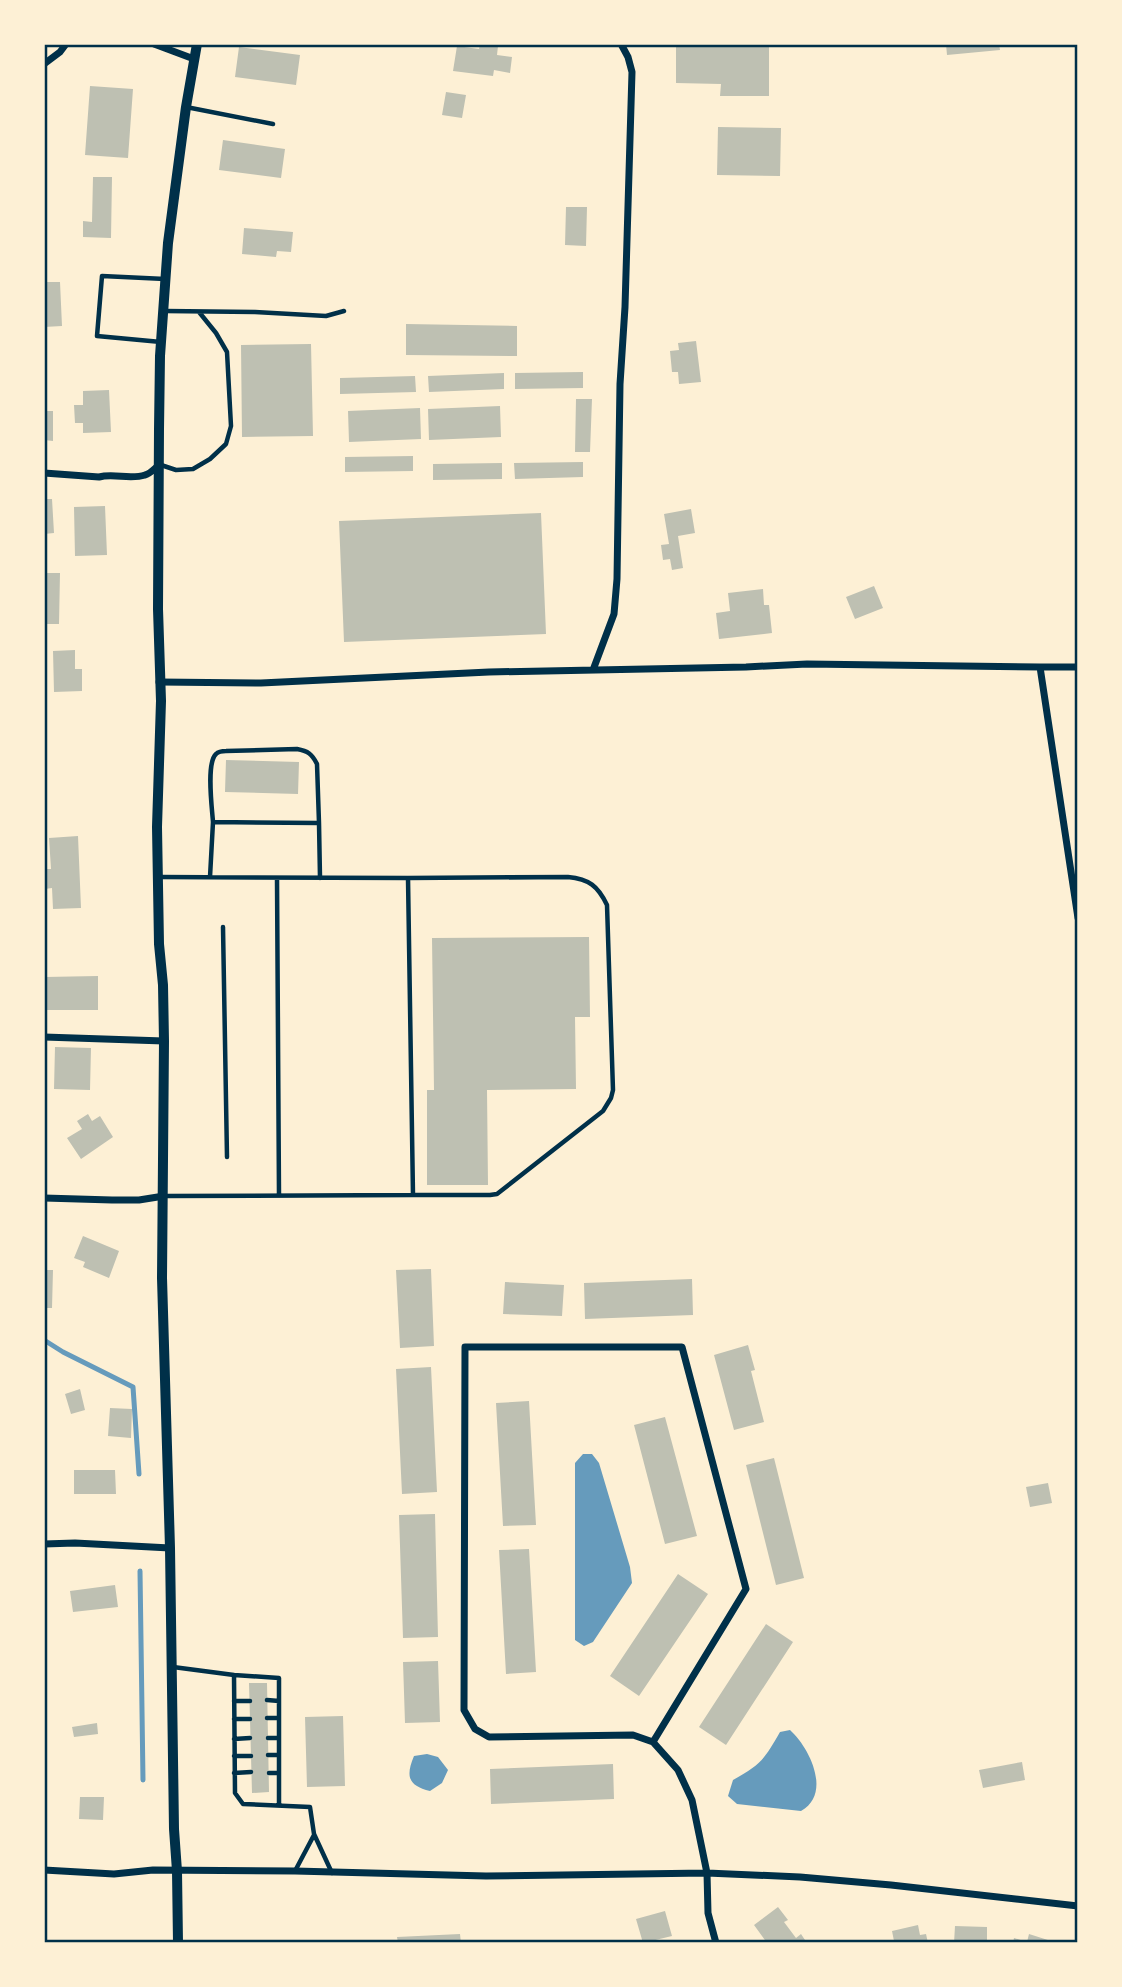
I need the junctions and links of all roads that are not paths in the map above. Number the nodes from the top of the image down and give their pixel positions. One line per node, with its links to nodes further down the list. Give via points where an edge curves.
1 (66, 44): 6 (street)
2 (154, 44): 5 (street)
3 (197, 44): 5 (street)
4 (621, 44): 18 (street, via 632,72 617,579 614,614)
5 (194, 59): 7 (street)
6 (44, 64)
7 (186, 107): 8 (lane); 9 (street)
8 (273, 124)
9 (166, 279): 10 (street); 13 (lane, via 102,276 97,336)
10 (164, 311): 11 (lane); 13 (street)
11 (199, 312): 12 (lane, via 326,316); 14 (lane, via 227,352 231,426 226,444 211,459 192,469)
12 (344, 312)
13 (161, 342): 14 (street)
14 (160, 465): 15 (street, via 146,475 125,477); 19 (street)
15 (44, 473)
16 (1040, 667): 17 (street); 18 (street, via 807,664); 27 (street)
17 (1078, 667)
18 (593, 670): 19 (street, via 261,683)
19 (159, 682): 22 (street)
20 (213, 822): 21 (lane); 21 (lane, via 214,755 297,749 307,751 317,764); 23 (lane)
21 (319, 823): 25 (lane)
22 (158, 877): 23 (lane); 30 (street)
23 (210, 877): 24 (lane)
24 (277, 878): 25 (lane); 32 (lane)
25 (320, 878): 26 (lane)
26 (408, 878): 33 (lane); 33 (lane, via 568,877 580,878 598,889 607,905 613,1090 603,1111 497,1194)
27 (1078, 918)
28 (223, 927): 31 (lane)
29 (44, 1037): 30 (street)
30 (164, 1041): 34 (street)
31 (227, 1157)
32 (279, 1195): 33 (lane); 34 (lane)
33 (413, 1195)
34 (164, 1196): 35 (street); 37 (street)
35 (44, 1198)
36 (44, 1544): 37 (street)
37 (170, 1548): 38 (street)
38 (172, 1667): 39 (lane); 64 (street)
39 (234, 1675): 41 (lane, via 279,1678); 42 (lane)
40 (267, 1700): 41 (lane)
41 (279, 1700): 45 (lane)
42 (234, 1701): 43 (lane); 46 (lane)
43 (250, 1701)
44 (267, 1718): 45 (lane)
45 (279, 1718): 50 (lane)
46 (234, 1719): 47 (lane); 51 (lane)
47 (250, 1719)
48 (250, 1738): 51 (lane)
49 (268, 1738): 50 (lane)
50 (279, 1738): 54 (lane)
51 (234, 1739): 55 (lane)
52 (653, 1742): 52 (street, via 634,1735 489,1737 475,1729 464,1710 465,1347 682,1347 746,1589); 67 (street, via 678,1770 692,1800)
53 (268, 1755): 54 (lane)
54 (279, 1755): 60 (lane)
55 (234, 1756): 56 (lane); 57 (lane)
56 (251, 1756)
57 (234, 1773): 58 (lane); 61 (lane, via 235,1793 243,1804)
58 (251, 1773)
59 (269, 1773): 60 (lane)
60 (279, 1773): 61 (lane)
61 (279, 1805): 62 (lane, via 310,1807)
62 (314, 1834): 65 (lane); 66 (lane)
63 (44, 1870): 64 (street)
64 (177, 1871): 65 (street); 69 (street)
65 (295, 1871): 66 (street)
66 (332, 1873): 67 (street)
67 (707, 1873): 68 (street, via 800,1877); 70 (street, via 708,1913)
68 (1078, 1906)
69 (178, 1943)
70 (716, 1943)

